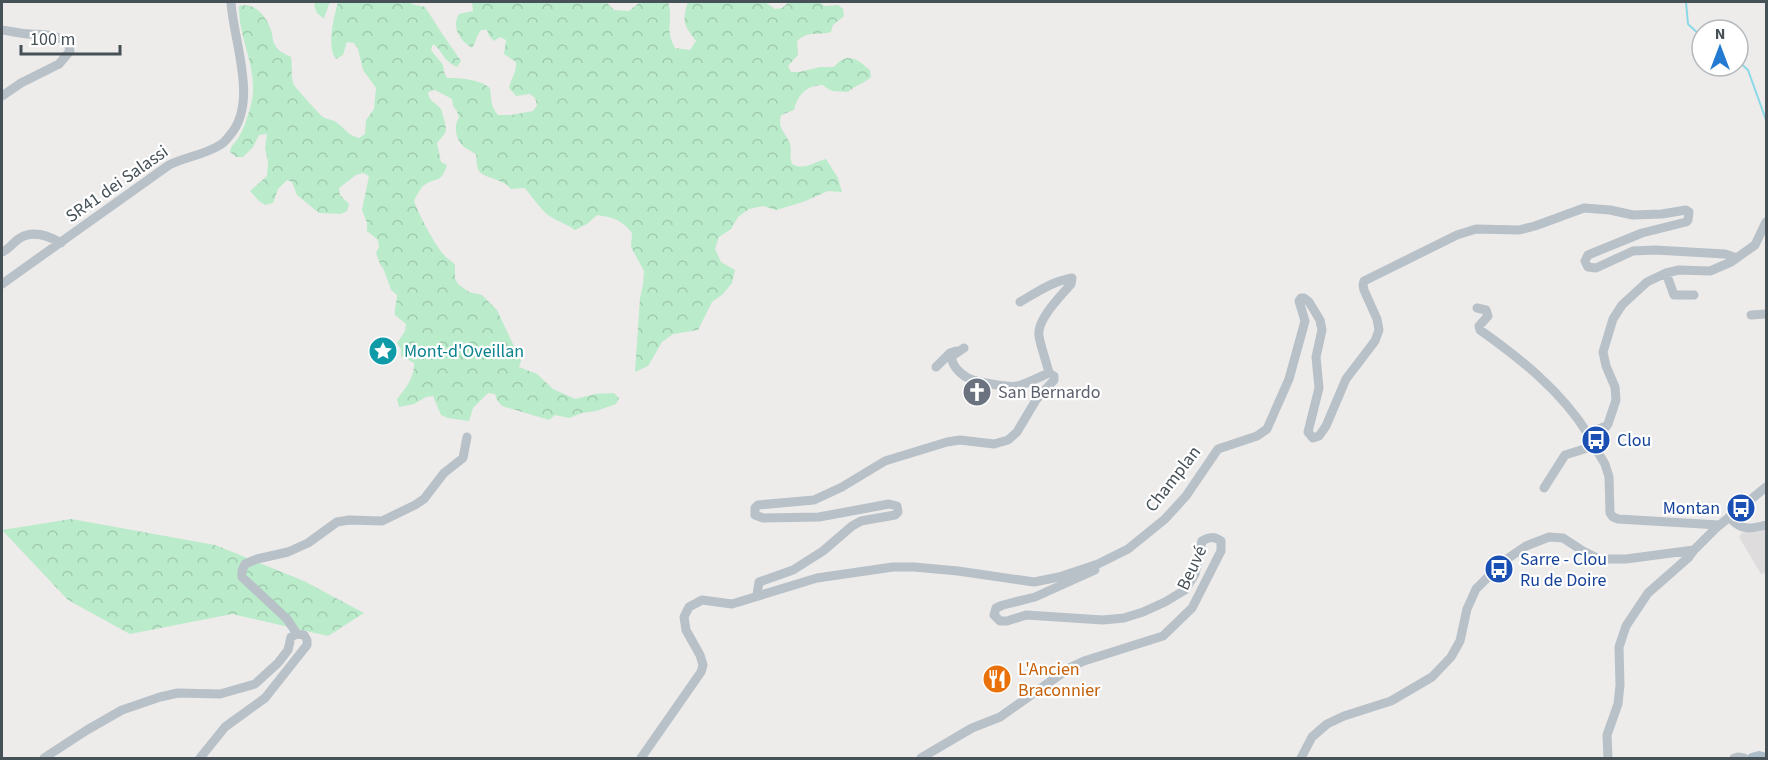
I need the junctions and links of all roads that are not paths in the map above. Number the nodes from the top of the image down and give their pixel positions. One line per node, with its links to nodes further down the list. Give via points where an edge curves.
1 (231, 2): 5 (street, SR41 dei Salassi, via 243,73 243,98 234,130 222,145 169,165)
2 (2, 30): 3 (street, via 49,34 68,43 70,51 59,64)
3 (2, 96)
4 (1767, 222): 7 (street, via 1755,245)
5 (61, 243): 6 (street, via 50,236 29,234); 9 (street, SR41 dei Salassi)
6 (2, 252)
7 (1737, 258): 8 (street, via 1710,271); 26 (street, Champlan, via 1725,254 1634,251 1596,268 1588,267 1588,255 1642,233 1686,222 1686,210 1632,215 1584,208 1519,230 1476,229 1456,235 1364,281 1377,319 1375,340 1346,379 1326,426 1313,438 1308,432 1319,388 1316,357 1322,330 1309,302 1301,298 1305,321 1289,379 1267,429 1218,449 1165,519)
8 (1666, 273): 10 (street, via 1674,295); 17 (street, via 1647,282 1613,319 1603,352 1616,391)
9 (2, 284)
10 (1694, 296)
11 (1020, 302): 16 (street, via 1062,279 1072,278 1039,327)
12 (1477, 308): 17 (street, via 1486,310 1488,316 1480,330 1538,374 1588,434)
13 (1767, 314): 14 (street)
14 (1751, 315)
15 (936, 367): 16 (street, via 950,352 963,348 951,360 968,378 1002,387 1017,386)
16 (1048, 373): 27 (street, via 1054,380 1008,440 994,444 947,442 885,461 814,500 758,505 755,515 763,518 819,518 889,504 897,506 898,512 852,526 793,570 759,582)
17 (1608, 424): 19 (street)
18 (467, 437): 28 (street, via 463,458 415,505 382,521 338,522 308,543 245,564 242,577 279,611)
19 (1594, 446): 21 (street, via 1564,455); 23 (street, via 1609,477 1613,517)
20 (1767, 487): 22 (street)
21 (1544, 488)
22 (1730, 518): 23 (street); 24 (street, via 1738,526 1751,529)
23 (1719, 525): 25 (street)
24 (1767, 525)
25 (1694, 550): 33 (street, via 1599,559 1563,538 1549,537 1526,546 1476,589 1460,641 1432,677 1390,701 1327,723 1312,737); 34 (street, via 1648,593 1626,626 1619,646 1620,685 1608,735)
26 (1120, 553): 27 (street, via 1059,578 1034,582 893,567 817,578); 32 (street, Beuvé, via 1118,560 1035,597 1003,605 994,615 1000,621 1026,615 1103,620 1143,612 1185,590 1195,574 1202,541 1209,537 1221,541 1221,551 1192,609 1163,636 1071,667 1000,717 972,728)
27 (757, 595): 31 (street, via 732,604 702,600 689,607 684,617 686,630 700,655 701,672)
28 (297, 634): 29 (street, via 291,637 288,651 278,663 255,684 220,694 178,693 122,710); 30 (street, via 306,640 301,654 265,698 225,727)
29 (44, 759)
30 (200, 759)
31 (641, 759)
32 (921, 759)
33 (1301, 759)
34 (1608, 759)
35 (1734, 759): 36 (street)
36 (1744, 759)

